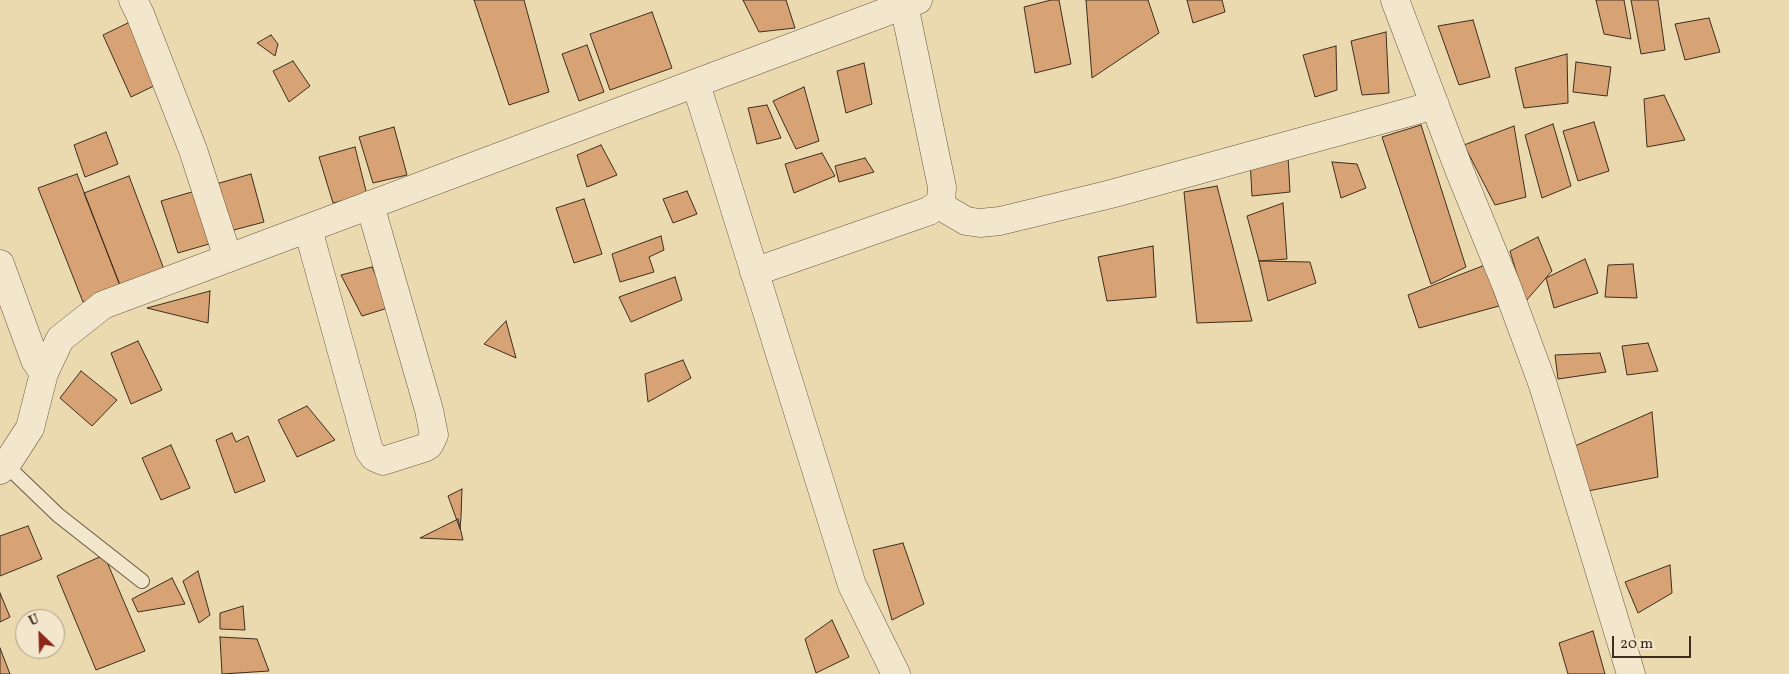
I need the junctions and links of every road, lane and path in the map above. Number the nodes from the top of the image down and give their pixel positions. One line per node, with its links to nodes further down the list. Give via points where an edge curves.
1 (133, 0): 9 (street, via 193,150)
2 (1395, 0): 5 (street)
3 (910, 3): 4 (street); 7 (street, via 942,187)
4 (696, 84): 6 (street); 11 (street)
5 (1435, 105): 7 (street, via 1339,134 1000,221 966,221); 16 (street, via 1508,287 1542,385)
6 (370, 205): 8 (street); 8 (street, via 429,410 434,435 424,448 383,461 374,458 369,450)
7 (939, 205): 11 (street)
8 (308, 229): 9 (street)
9 (228, 258): 12 (street, via 103,306 60,339)
10 (0, 264): 12 (street, via 35,360)
11 (754, 272): 15 (street, via 852,585)
12 (44, 373): 13 (street, via 30,428)
13 (3, 468): 14 (lane)
14 (142, 581)
15 (896, 674)
16 (1631, 674)

